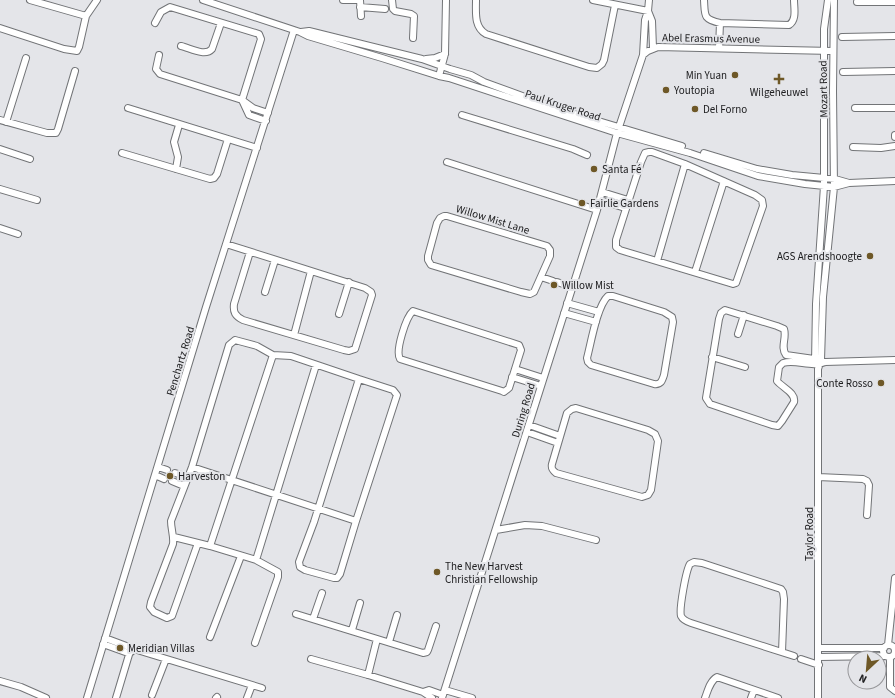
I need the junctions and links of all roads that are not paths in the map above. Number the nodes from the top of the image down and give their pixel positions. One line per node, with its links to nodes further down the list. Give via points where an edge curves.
1 (30, 0): 22 (street)
2 (97, 0): 22 (street)
3 (203, 0): 28 (street, Paul Kruger Road)
4 (343, 0): 5 (street)
5 (356, 0)
6 (360, 0): 19 (street)
7 (392, 0): 31 (street, via 395,11 414,16)
8 (446, 0): 37 (street)
9 (476, 0): 18 (street, via 478,27 482,32 597,68 604,60)
10 (592, 0): 18 (street)
11 (649, 0): 21 (street)
12 (704, 0): 24 (street, via 707,19)
13 (794, 0): 24 (street, via 794,18 789,25)
14 (828, 0): 35 (street, Mozart Road)
15 (834, 0): 36 (street, Mozart Road)
16 (857, 2): 17 (street)
17 (895, 2)
18 (615, 5): 21 (street)
19 (360, 7): 20 (street); 23 (street)
20 (385, 9)
21 (648, 12): 33 (street, via 652,21); 39 (street, via 645,20)
22 (86, 16): 27 (street, via 77,51)
23 (361, 16)
24 (720, 22): 34 (street)
25 (155, 23): 26 (street, via 161,12 170,7)
26 (221, 23): 32 (street, via 209,52 204,53); 47 (street, via 257,33 261,38)
27 (0, 28)
28 (297, 31): 41 (street, Paul Kruger Road, via 309,31); 46 (street, Paul Kruger Road); 51 (street, Penchartz Road)
29 (895, 36): 30 (street)
30 (842, 37)
31 (413, 38)
32 (181, 46)
33 (653, 48): 34 (street, Abel Erasmus Avenue); 39 (street, Abel Erasmus Avenue)
34 (719, 48): 35 (street, Abel Erasmus Avenue)
35 (823, 51): 36 (street, Abel Erasmus Avenue); 68 (street, Mozart Road)
36 (833, 51): 69 (street, Mozart Road)
37 (445, 54): 41 (street, via 434,59); 42 (street)
38 (159, 55): 47 (street, via 156,69 160,74)
39 (643, 55): 56 (street)
40 (26, 58): 54 (street)
41 (422, 60): 42 (street, Paul Kruger Road)
42 (442, 66): 46 (street); 56 (street, Paul Kruger Road)
43 (75, 71): 54 (street, via 56,133)
44 (895, 71): 45 (street)
45 (843, 72)
46 (439, 76): 56 (street, Paul Kruger Road)
47 (242, 100): 51 (street, via 250,107); 53 (street, via 249,115)
48 (128, 108): 55 (street)
49 (855, 108): 50 (street)
50 (895, 108)
51 (268, 113): 53 (street, Penchartz Road)
52 (462, 115): 63 (street)
53 (266, 120): 60 (street, Penchartz Road)
54 (3, 121)
55 (179, 125): 57 (street); 67 (street, via 174,142 178,157)
56 (618, 130): 68 (street, Paul Kruger Road, via 757,169); 73 (street, Paul Kruger Road, via 758,176); 76 (street, During Road)
57 (228, 139): 60 (street); 67 (street, via 214,178)
58 (895, 146): 59 (street)
59 (853, 147)
60 (257, 148): 84 (street, Penchartz Road)
61 (0, 149): 64 (street)
62 (122, 153): 67 (street)
63 (587, 155)
64 (30, 159)
65 (447, 162): 81 (street)
66 (685, 164): 70 (street); 79 (street, via 652,152 645,153); 87 (street)
67 (176, 169)
68 (824, 178): 69 (street, Paul Kruger Road); 73 (street, Mozart Road)
69 (835, 179): 72 (street, Paul Kruger Road); 74 (street, Mozart Road)
70 (724, 181): 89 (street); 89 (street, via 759,197 763,206 736,283)
71 (895, 181): 72 (street)
72 (849, 183): 74 (street)
73 (824, 186): 74 (street, Paul Kruger Road); 105 (street, Taylor Road, via 816,304)
74 (834, 187): 105 (street, Taylor Road)
75 (0, 189): 77 (street)
76 (602, 192): 78 (street, During Road); 79 (street)
77 (37, 200)
78 (600, 200): 80 (street); 81 (street, During Road)
79 (628, 200): 80 (street)
80 (625, 208): 87 (street, via 616,247)
81 (597, 210): 92 (street, During Road)
82 (0, 228): 83 (street)
83 (18, 234)
84 (226, 244): 85 (street); 117 (street, Penchartz Road)
85 (250, 252): 86 (street); 101 (street, via 234,304 234,313 243,320)
86 (275, 260): 88 (street); 93 (street)
87 (657, 260): 89 (street)
88 (311, 271): 91 (street); 101 (street)
89 (695, 272)
90 (541, 277): 90 (street, Willow Mist Lane, via 534,292 527,294 431,265 428,256 438,221 447,216 546,246 551,252); 92 (street)
91 (349, 282): 97 (street); 101 (street, via 365,288 372,295 355,349 349,351)
92 (572, 287): 94 (street, During Road)
93 (264, 292)
94 (567, 303): 95 (street); 96 (street, During Road)
95 (599, 312): 99 (street); 99 (street, via 605,299 610,296 664,312 672,317 661,383 654,384 591,365 587,358)
96 (564, 313): 99 (street); 110 (street, During Road)
97 (339, 314)
98 (744, 315): 100 (street); 103 (street, via 728,310 721,313); 105 (street, via 784,329 786,334 783,349 786,355)
99 (596, 322)
100 (738, 334)
101 (294, 335)
102 (273, 354): 106 (street, via 286,355); 118 (street, via 248,343 235,340 230,344); 125 (street)
103 (712, 357): 105 (street, via 706,394 708,402 775,426 782,421 794,402 793,394 777,381 779,366 785,362); 107 (street)
104 (895, 360): 105 (street)
105 (819, 363): 123 (street, Taylor Road)
106 (316, 365): 111 (street); 128 (street)
107 (745, 367)
108 (515, 369): 109 (street); 109 (street, via 521,349 516,344 416,311 409,316 398,352 398,356 403,360 504,392 509,388); 110 (street)
109 (512, 377): 112 (street)
110 (543, 378): 112 (street, During Road)
111 (359, 379): 129 (street); 131 (street, via 393,390 397,395)
112 (541, 386): 113 (street, During Road)
113 (529, 425): 114 (street, During Road); 115 (street)
114 (526, 432): 116 (street); 132 (street, During Road)
115 (560, 436): 116 (street); 116 (street, via 567,413 576,408 653,432 658,441 650,493 642,497 556,473 551,467)
116 (558, 442)
117 (158, 467): 119 (street); 121 (street, Penchartz Road)
118 (192, 467): 122 (street); 125 (street)
119 (167, 470)
120 (175, 473): 122 (street)
121 (155, 475): 124 (street); 149 (street, Penchartz Road)
122 (188, 477): 127 (street)
123 (818, 477): 130 (street, via 867,481); 153 (street, Taylor Road)
124 (164, 479)
125 (233, 480): 128 (street); 136 (street)
126 (172, 481): 127 (street)
127 (184, 486): 133 (street, via 171,521)
128 (276, 494): 129 (street); 138 (street)
129 (318, 508): 131 (street); 131 (street, via 299,562 304,570 334,578 339,576)
130 (867, 515)
131 (356, 521)
132 (496, 530): 134 (street, via 524,525 542,526); 170 (street, During Road)
133 (174, 537): 135 (street); 135 (street, via 171,552 150,604 154,612 167,618 173,614)
134 (596, 540)
135 (198, 543): 136 (street)
136 (210, 546): 137 (street)
137 (241, 556): 138 (street); 147 (street)
138 (256, 560): 151 (street, via 279,573)
139 (895, 578): 152 (street)
140 (322, 593): 144 (street)
141 (360, 603): 146 (street)
142 (296, 614): 144 (street)
143 (397, 615): 150 (street)
144 (312, 618): 146 (street)
145 (436, 626): 150 (street, via 428,650 424,653)
146 (352, 630): 148 (street)
147 (210, 637)
148 (377, 639): 150 (street); 163 (street)
149 (104, 641): 154 (street); 173 (street, Penchartz Road)
150 (388, 642)
151 (255, 643)
152 (886, 646): 153 (street); 156 (street, via 883,652); 156 (street, via 894,648)
153 (819, 648): 158 (street, Taylor Road)
154 (132, 650): 159 (street); 174 (street)
155 (782, 652): 155 (street, via 784,599 781,589 702,563 690,564 681,608 684,620); 157 (street)
156 (891, 655): 158 (street); 168 (street, via 890,687)
157 (794, 656)
158 (819, 658): 162 (street, Taylor Road)
159 (166, 659): 165 (street); 171 (street)
160 (311, 659): 163 (street)
161 (801, 659): 162 (street)
162 (819, 665): 181 (street, Taylor Road)
163 (368, 675): 169 (street)
164 (0, 681): 172 (street)
165 (252, 684): 166 (street); 175 (street)
166 (262, 688)
167 (754, 690): 178 (street, via 717,677 710,683); 179 (street); 180 (street)
168 (895, 691)
169 (422, 692): 170 (street, via 429,690); 176 (street)
170 (444, 694): 177 (street)
171 (152, 695)
172 (46, 698)
173 (86, 698)
174 (116, 698)
175 (247, 698)
176 (432, 698)
177 (472, 698)
178 (706, 698)
179 (751, 698)
180 (778, 698)
181 (818, 698)

